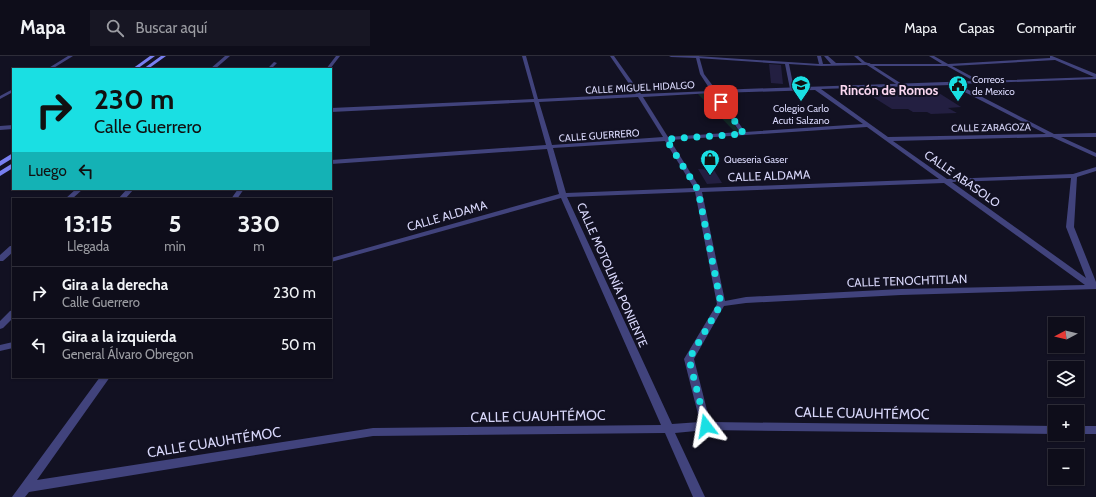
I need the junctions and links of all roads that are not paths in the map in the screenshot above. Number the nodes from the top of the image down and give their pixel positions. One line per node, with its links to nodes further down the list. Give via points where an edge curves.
1 (71, 56): 22 (street)
2 (153, 56): 23 (main road)
3 (164, 56): 24 (main road)
4 (228, 56): 25 (street)
5 (338, 56): 27 (street)
6 (524, 56): 38 (street, CALLE MOTOLINÍA PONIENTE)
7 (612, 56): 36 (street)
8 (671, 56): 14 (street)
9 (819, 56): 20 (street)
10 (826, 56): 18 (street)
11 (856, 56): 19 (street)
12 (931, 56): 21 (street)
13 (1048, 56): 15 (street)
14 (697, 57): 17 (street); 35 (street, via 700,70)
15 (1055, 59): 21 (street); 28 (street)
16 (275, 63): 26 (street)
17 (787, 63): 20 (street); 33 (street)
18 (835, 64): 19 (street); 20 (street)
19 (868, 64): 21 (street); 31 (street)
20 (821, 65)
21 (946, 65): 29 (street)
22 (51, 68)
23 (135, 68)
24 (147, 68)
25 (213, 68)
26 (270, 68)
27 (329, 68)
28 (1095, 77): 29 (street, CALLE MIGUEL HIDALGO)
29 (980, 83): 30 (street, CALLE MIGUEL HIDALGO)
30 (952, 84): 31 (street, CALLE MIGUEL HIDALGO); 46 (street)
31 (903, 86): 32 (street, CALLE MIGUEL HIDALGO)
32 (816, 88): 33 (street, CALLE MIGUEL HIDALGO); 41 (street, CALLE ABASOLO)
33 (792, 89): 35 (street, CALLE MIGUEL HIDALGO)
34 (12, 91): 37 (street)
35 (714, 92): 36 (street, CALLE MIGUEL HIDALGO); 44 (street)
36 (640, 96): 38 (street, CALLE MIGUEL HIDALGO); 47 (street)
37 (0, 98)
38 (536, 100): 39 (street, CALLE MIGUEL HIDALGO); 49 (street, CALLE MOTOLINÍA PONIENTE)
39 (332, 110)
40 (0, 125): 43 (street)
41 (868, 125): 44 (street, CALLE GUERRERO); 48 (street, CALLE ABASOLO)
42 (0, 128): 43 (street)
43 (11, 128)
44 (744, 134): 47 (street, CALLE GUERRERO)
45 (1096, 135): 46 (street, CALLE ZARAGOZA)
46 (1053, 136): 48 (street, CALLE ZARAGOZA); 50 (street)
47 (666, 139): 49 (street, CALLE GUERRERO); 61 (street)
48 (887, 139): 58 (street, CALLE ABASOLO)
49 (550, 148): 52 (street, CALLE GUERRERO); 62 (street, CALLE MOTOLINÍA PONIENTE)
50 (1096, 155)
51 (12, 156): 53 (main road)
52 (332, 162)
53 (0, 164)
54 (12, 166): 56 (main road)
55 (1096, 169): 57 (street, CALLE ALDAMA)
56 (0, 174)
57 (1074, 176): 58 (street, CALLE ALDAMA); 68 (street, via 1070,227)
58 (947, 182): 61 (street, CALLE ALDAMA); 68 (street, CALLE ABASOLO)
59 (79, 190): 63 (street)
60 (129, 190): 64 (street)
61 (698, 190): 62 (street, CALLE ALDAMA); 69 (street)
62 (563, 195): 67 (street, CALLE ALDAMA); 76 (street, CALLE MOTOLINÍA PONIENTE)
63 (69, 198)
64 (122, 198)
65 (12, 249): 66 (street)
66 (0, 259)
67 (332, 260)
68 (1095, 288): 69 (street, CALLE TENOCHTITLAN, via 901,292 746,300)
69 (721, 304): 75 (street, via 689,359)
70 (12, 314): 71 (street)
71 (0, 326)
72 (12, 345): 73 (street)
73 (0, 348)
74 (104, 378): 80 (street)
75 (706, 426): 76 (street, CALLE CUAUHTÉMOC); 77 (street, CALLE CUAUHTÉMOC)
76 (668, 430): 80 (street, CALLE CUAUHTÉMOC, via 374,432); 82 (street, CALLE MOTOLINÍA PONIENTE)
77 (1048, 430)
78 (1084, 430): 79 (street)
79 (1096, 430)
80 (25, 487): 81 (street)
81 (18, 497)
82 (699, 497)

